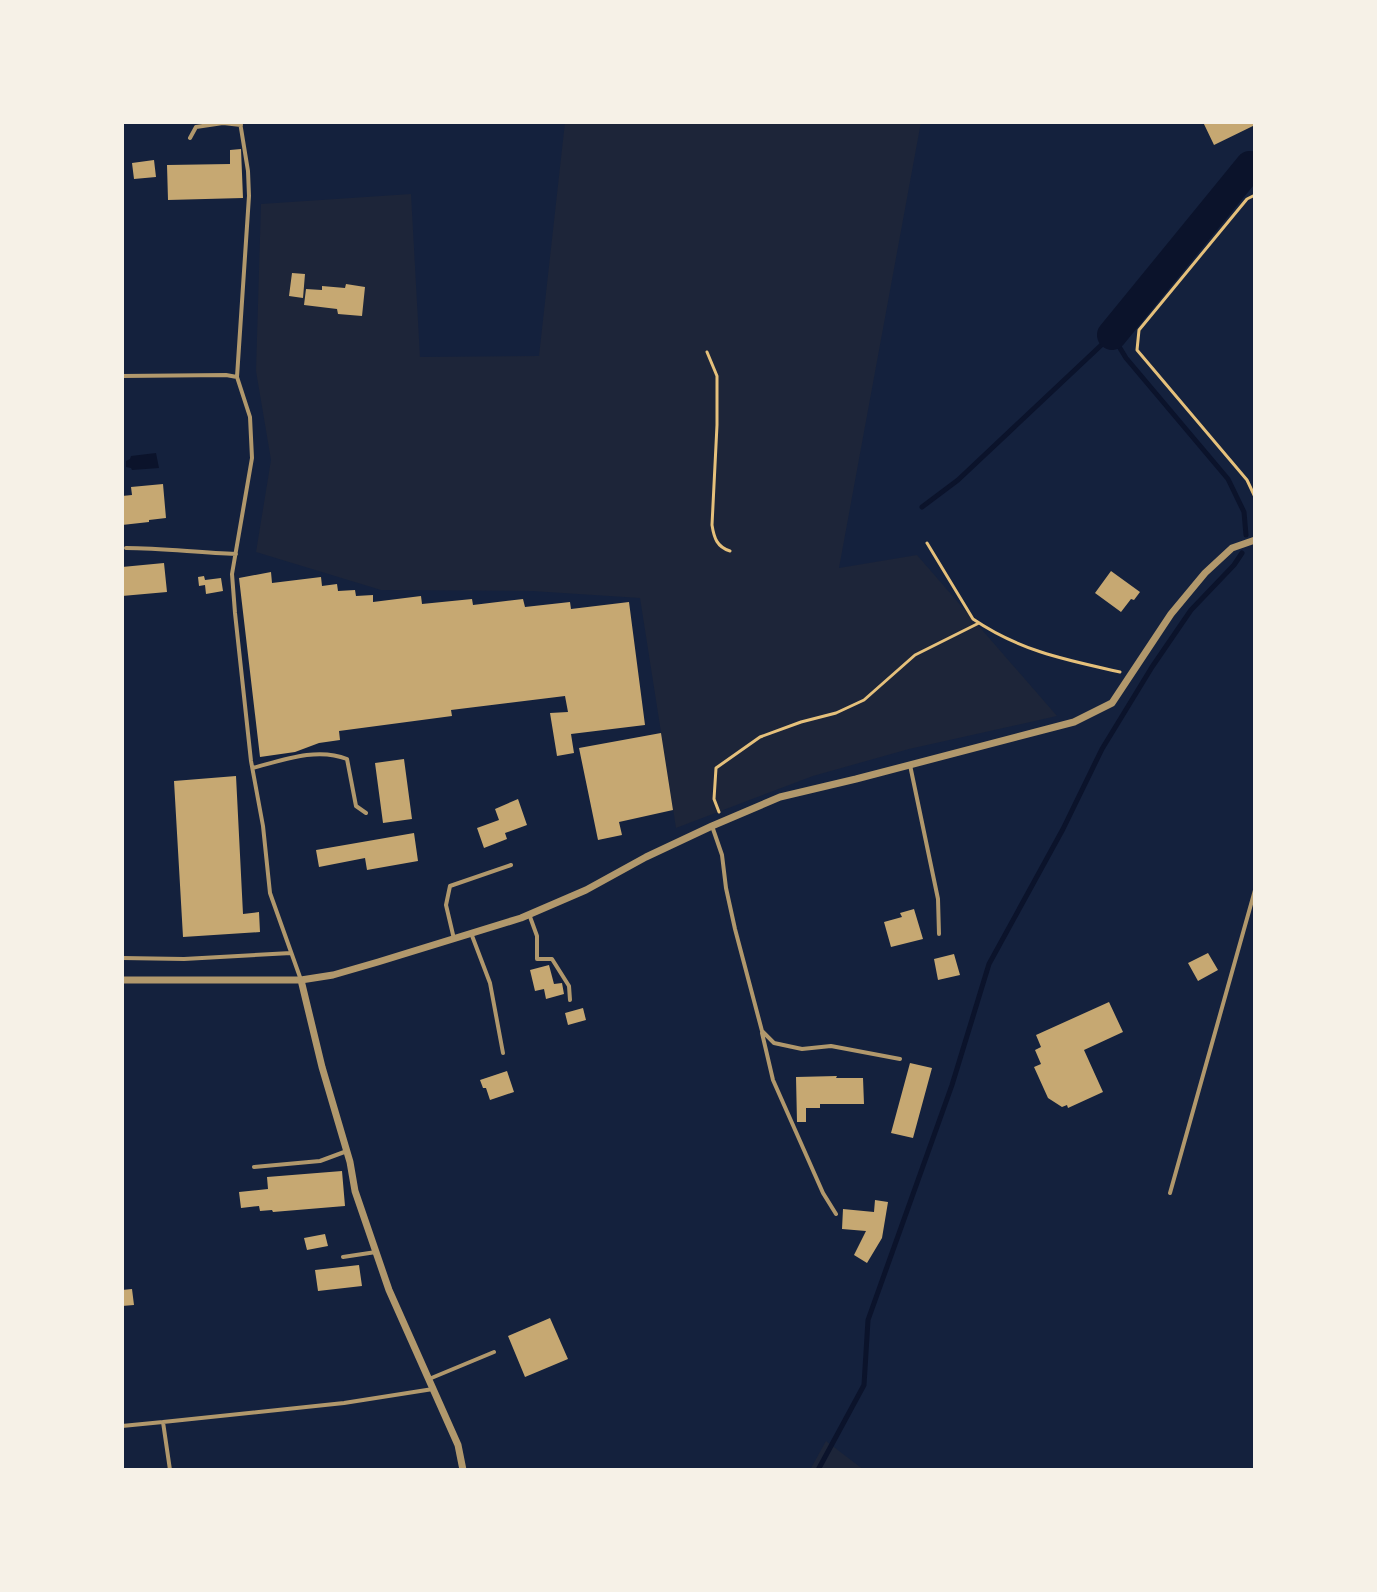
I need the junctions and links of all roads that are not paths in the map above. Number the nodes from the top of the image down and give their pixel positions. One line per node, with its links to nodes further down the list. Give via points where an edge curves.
1 (240, 124): 2 (lane, via 196,127); 4 (lane, via 249,196)
2 (190, 138)
3 (122, 376): 4 (lane)
4 (237, 377): 7 (lane, via 250,417 252,458)
5 (1255, 540): 8 (street, via 1232,548 1205,573 1112,703 1074,722)
6 (126, 548): 7 (lane)
7 (236, 554): 9 (lane, via 233,587)
8 (910, 765): 11 (street, via 780,797); 16 (lane, via 938,899)
9 (253, 768): 10 (lane, via 310,754 337,755 347,759 356,806); 18 (lane, via 270,893)
10 (366, 813)
11 (712, 826): 14 (street); 23 (lane)
12 (511, 865): 17 (lane, via 450,886 446,905)
13 (1255, 890): 28 (lane)
14 (529, 914): 15 (street); 22 (lane, via 537,936 537,959 552,959 569,986)
15 (471, 933): 17 (street); 24 (lane, via 490,983)
16 (939, 934)
17 (454, 939): 21 (street)
18 (291, 953): 19 (lane); 21 (lane)
19 (122, 958)
20 (122, 980): 21 (street)
21 (301, 980): 26 (street)
22 (570, 1000)
23 (762, 1031): 25 (lane, via 774,1043 802,1049 831,1046); 29 (lane, via 773,1080)
24 (503, 1053)
25 (900, 1059)
26 (347, 1151): 27 (lane, via 320,1161); 30 (street)
27 (254, 1167)
28 (1170, 1193)
29 (836, 1214)
30 (376, 1252): 31 (lane); 33 (street)
31 (343, 1257)
32 (494, 1352): 33 (lane)
33 (429, 1379): 34 (street)
34 (433, 1389): 35 (lane); 38 (street)
35 (163, 1422): 36 (lane); 37 (lane)
36 (122, 1426)
37 (170, 1470)
38 (463, 1470)

